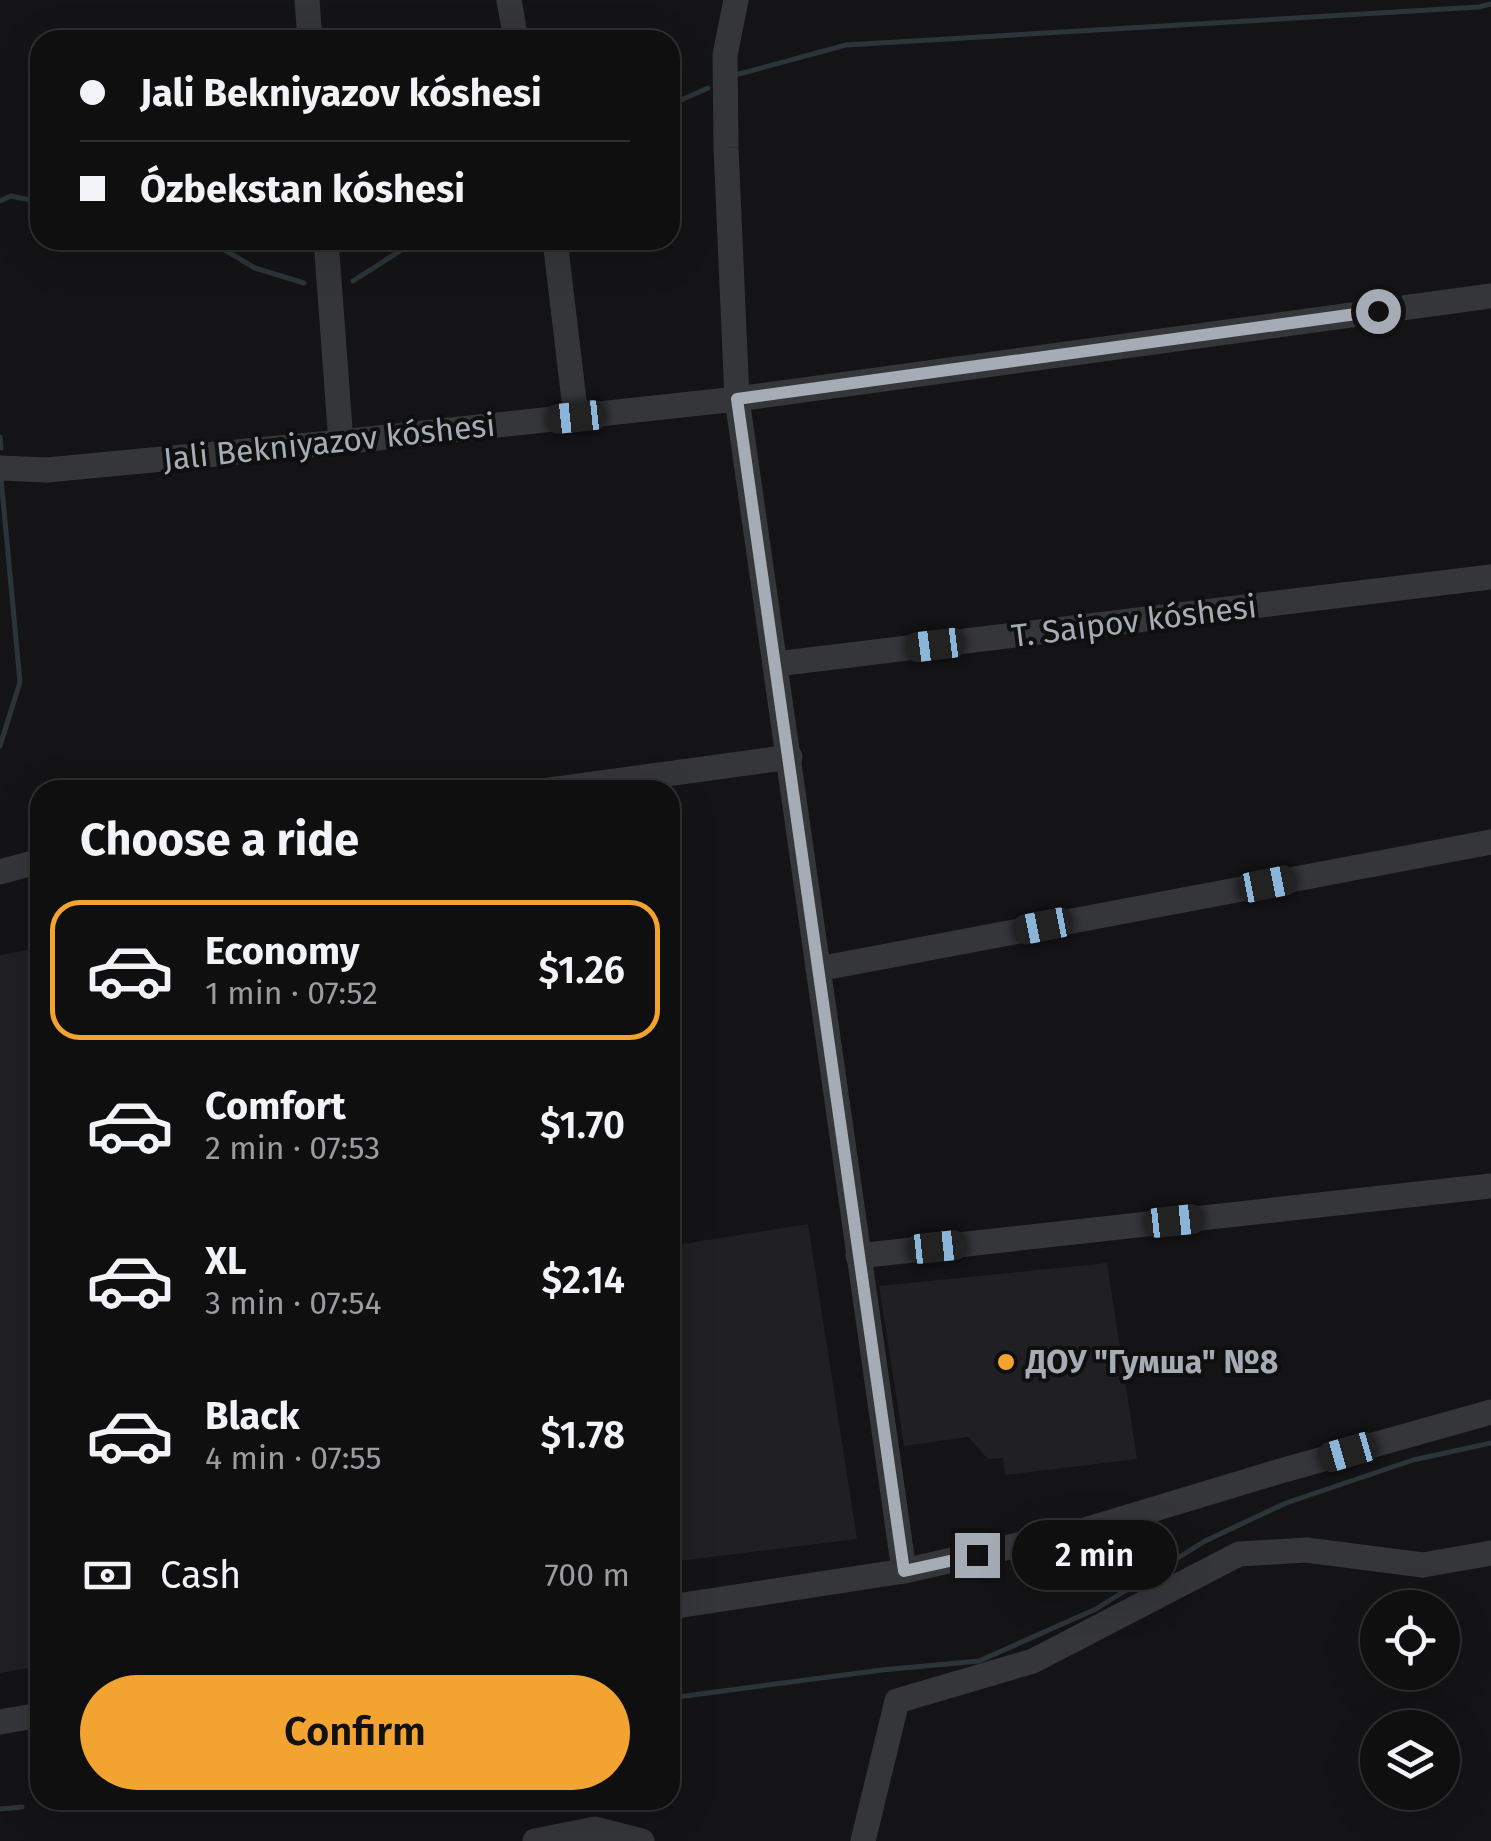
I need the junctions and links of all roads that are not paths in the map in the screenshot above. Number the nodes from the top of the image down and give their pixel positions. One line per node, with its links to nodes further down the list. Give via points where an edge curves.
1 (307, 0): 4 (street)
2 (509, 0): 5 (street)
3 (736, 0): 9 (street, via 725,55)
4 (309, 30)
5 (514, 30)
6 (327, 250): 11 (street)
7 (556, 250): 10 (street)
8 (1491, 296): 9 (street, Jali Bekniyazov kóshesi)
9 (737, 399): 10 (street, Jali Bekniyazov kóshesi); 14 (street)
10 (576, 417): 11 (street, Jali Bekniyazov kóshesi)
11 (341, 442): 12 (street, Jali Bekniyazov kóshesi, via 47,470)
12 (0, 468)
13 (1491, 577): 14 (street, T. Saipov kóshesi)
14 (776, 664): 15 (street)
15 (790, 757): 16 (street); 20 (street)
16 (623, 780)
17 (1491, 842): 20 (street)
18 (30, 864): 19 (street)
19 (0, 872)
20 (818, 969): 22 (street)
21 (1491, 1186): 22 (street)
22 (858, 1256): 25 (street)
23 (1491, 1412): 25 (street, via 1086,1530)
24 (1491, 1553): 31 (street, via 1423,1564 1306,1550 1239,1554 1033,1661 897,1702)
25 (904, 1571): 26 (street)
26 (680, 1605)
27 (30, 1717): 28 (street)
28 (0, 1722)
29 (535, 1841): 30 (street, via 595,1829)
30 (642, 1841)
31 (862, 1841)

